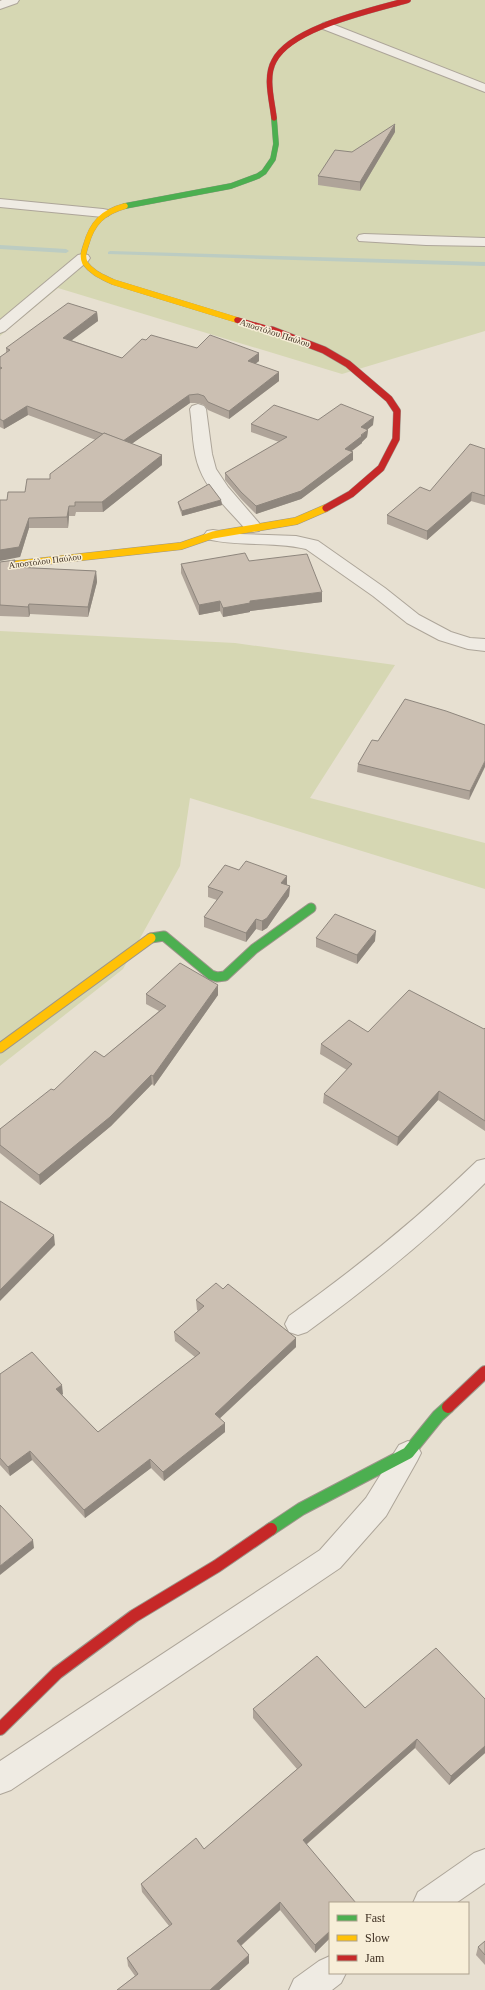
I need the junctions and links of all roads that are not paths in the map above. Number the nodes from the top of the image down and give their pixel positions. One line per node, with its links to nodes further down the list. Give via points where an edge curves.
1 (13, 0): 3 (street)
2 (408, 0): 4 (street)
3 (0, 6)
4 (328, 26): 5 (street); 7 (street, via 295,40 284,48 272,64 269,82 275,150 271,165 265,171 240,183 121,207)
5 (485, 88)
6 (0, 203): 7 (street)
7 (104, 214): 10 (street, via 97,219 88,234)
8 (364, 238): 9 (street)
9 (485, 242)
10 (82, 258): 11 (street); 13 (street, Αποστόλου Παύλου, via 89,269 126,287 287,335 324,350 348,364 389,399 397,412 396,439 380,468 352,494 324,509 296,521)
11 (0, 328)
12 (198, 408): 13 (street, via 208,471)
13 (253, 527): 14 (street, Αποστόλου Παύλου)
14 (213, 535): 15 (street, Αποστόλου Παύλου, via 181,546); 16 (street, via 296,541 312,545 413,619 445,636)
15 (0, 566)
16 (485, 645)
17 (311, 908): 18 (street, via 254,949 225,976 211,975 164,936 149,938)
18 (0, 1048)
19 (485, 1168): 20 (street, via 457,1197 409,1239 344,1292)
20 (298, 1324)
21 (485, 1372): 22 (street, via 438,1416)
22 (408, 1453): 23 (street, via 301,1509 217,1566 134,1616 57,1673); 24 (street, via 376,1507 330,1559)
23 (0, 1729)
24 (0, 1779)
25 (485, 1864): 26 (street)
26 (430, 1902)
27 (329, 1973): 28 (street)
28 (305, 1990)

